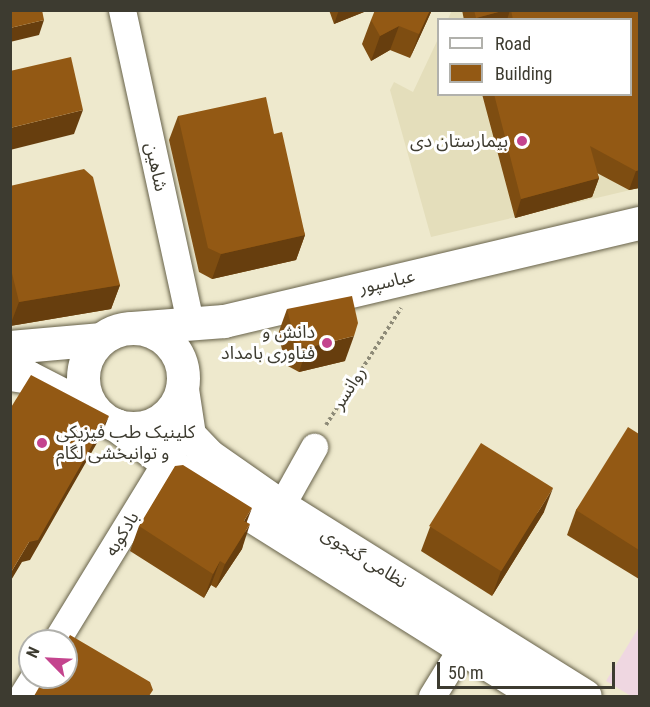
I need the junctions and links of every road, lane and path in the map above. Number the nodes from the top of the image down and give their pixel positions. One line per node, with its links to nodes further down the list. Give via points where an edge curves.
1 (122, 10): 5 (street, شاهین)
2 (639, 223): 3 (main road, عباسپور)
3 (423, 273): 4 (main road, عباسپور); 12 (path, روانسر)
4 (224, 321): 5 (main road, عباسپور); 9 (main road, via 201,347)
5 (190, 323): 6 (main road, عباسپور)
6 (117, 333): 7 (main road, عباسپور); 9 (main road, via 163,337 182,363); 10 (main road, via 86,361 84,375 87,395)
7 (10, 347)
8 (10, 374): 10 (main road, via 28,377)
9 (183, 384): 10 (main road, via 169,413 158,422 130,428); 11 (main road, نظامی گنجوی)
10 (107, 419): 13 (main road, نظامی گنجوی)
11 (187, 427): 13 (street, بادکوبه); 14 (main road, نظامی گنجوی, via 189,435 208,455)
12 (314, 447): 14 (street)
13 (166, 462): 15 (street, بادکوبه); 16 (main road, نظامی گنجوی)
14 (280, 506): 16 (main road, نظامی گنجوی)
15 (63, 629)
16 (468, 638): 17 (street); 18 (main road, نظامی گنجوی); 19 (main road, نظامی گنجوی)
17 (432, 696)
18 (539, 696)
19 (585, 696)

